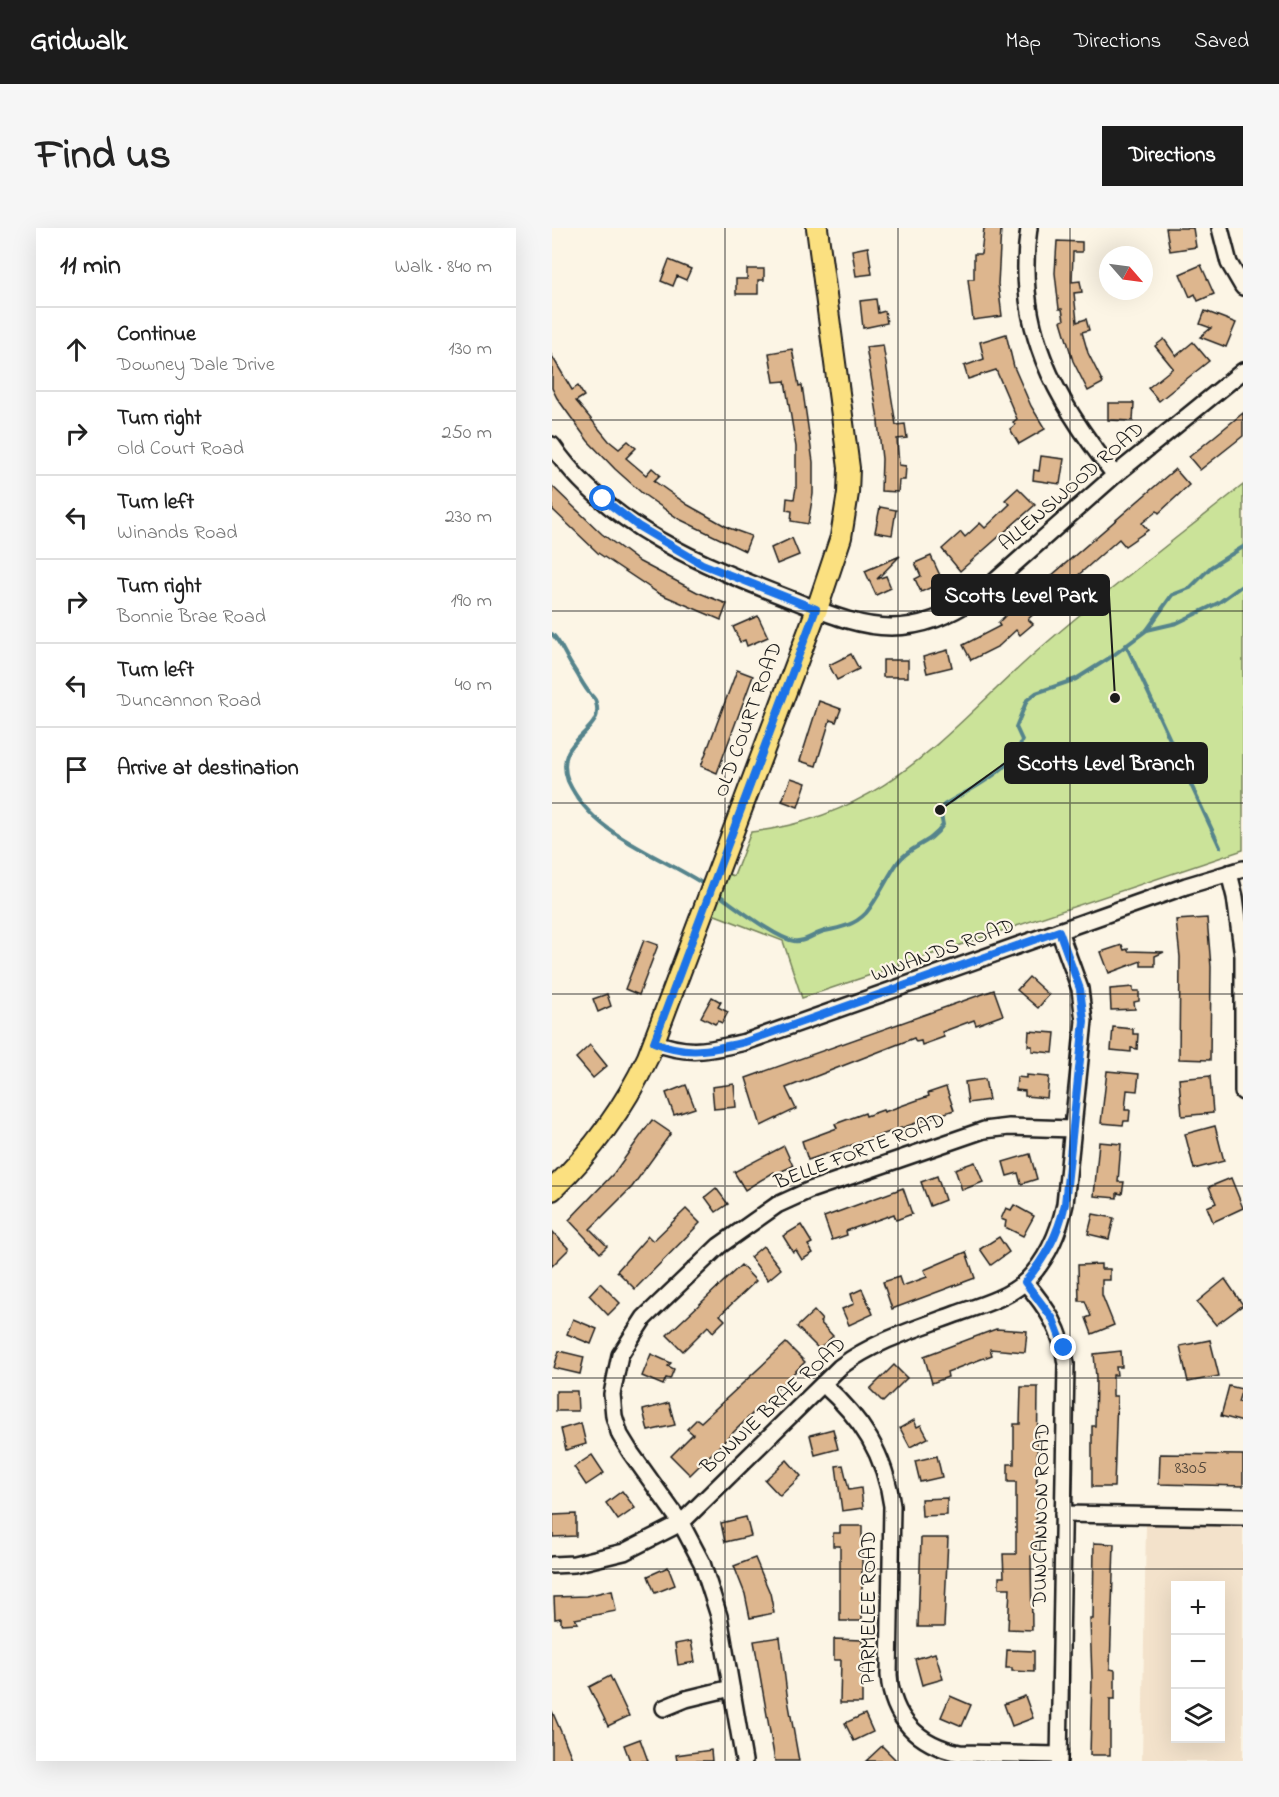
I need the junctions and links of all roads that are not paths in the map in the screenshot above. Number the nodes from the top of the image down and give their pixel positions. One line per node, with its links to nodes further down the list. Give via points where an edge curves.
1 (817, 228): 8 (main road, OLD COURT ROAD, via 849,468 841,537)
2 (1029, 228): 7 (street, via 1028,303 1042,361 1067,412)
3 (1220, 228): 4 (street, via 1229,263)
4 (1243, 287)
5 (1243, 371): 7 (street, ALLENSWOOD ROAD)
6 (552, 445): 8 (street, ALLENSWOOD ROAD, via 603,499 670,547)
7 (1115, 475): 8 (street, ALLENSWOOD ROAD, via 976,598 955,611 923,623 891,627 869,625)
8 (816, 609): 12 (main road, OLD COURT ROAD)
9 (1236, 871): 10 (street, WINANDS ROAD); 11 (street, via 1235,897 1243,956)
10 (1059, 931): 12 (street, WINANDS ROAD, via 745,1042 682,1052); 14 (street, BONNIE BRAE ROAD, via 1083,1005)
11 (1242, 1025): 13 (street)
12 (654, 1042): 15 (main road, OLD COURT ROAD, via 616,1116)
13 (1243, 1092)
14 (1073, 1129): 16 (street, BONNIE BRAE ROAD, via 1060,1228); 20 (street, BELLE FORTE ROAD, via 984,1130 810,1190 747,1223 644,1318 620,1355 612,1394 614,1416 631,1453)
15 (552, 1190)
16 (1025, 1282): 17 (street, BONNIE BRAE ROAD, via 981,1305 876,1344 857,1354); 18 (street, DUNCANNON ROAD, via 1053,1319 1064,1348)
17 (823, 1384): 20 (street, BONNIE BRAE ROAD); 24 (street, PARMELEE ROAD, via 846,1404 869,1434 885,1467 891,1506 888,1675 890,1693 900,1715 919,1737 945,1750)
18 (1063, 1514): 19 (street); 24 (street, DUNCANNON ROAD)
19 (1243, 1517)
20 (681, 1523): 21 (street, BONNIE BRAE ROAD, via 624,1552); 22 (street, BELLE FORTE ROAD, via 712,1590)
21 (552, 1565)
22 (731, 1688): 23 (street); 25 (street, BELLE FORTE ROAD)
23 (664, 1708)
24 (1059, 1758)
25 (744, 1761)

